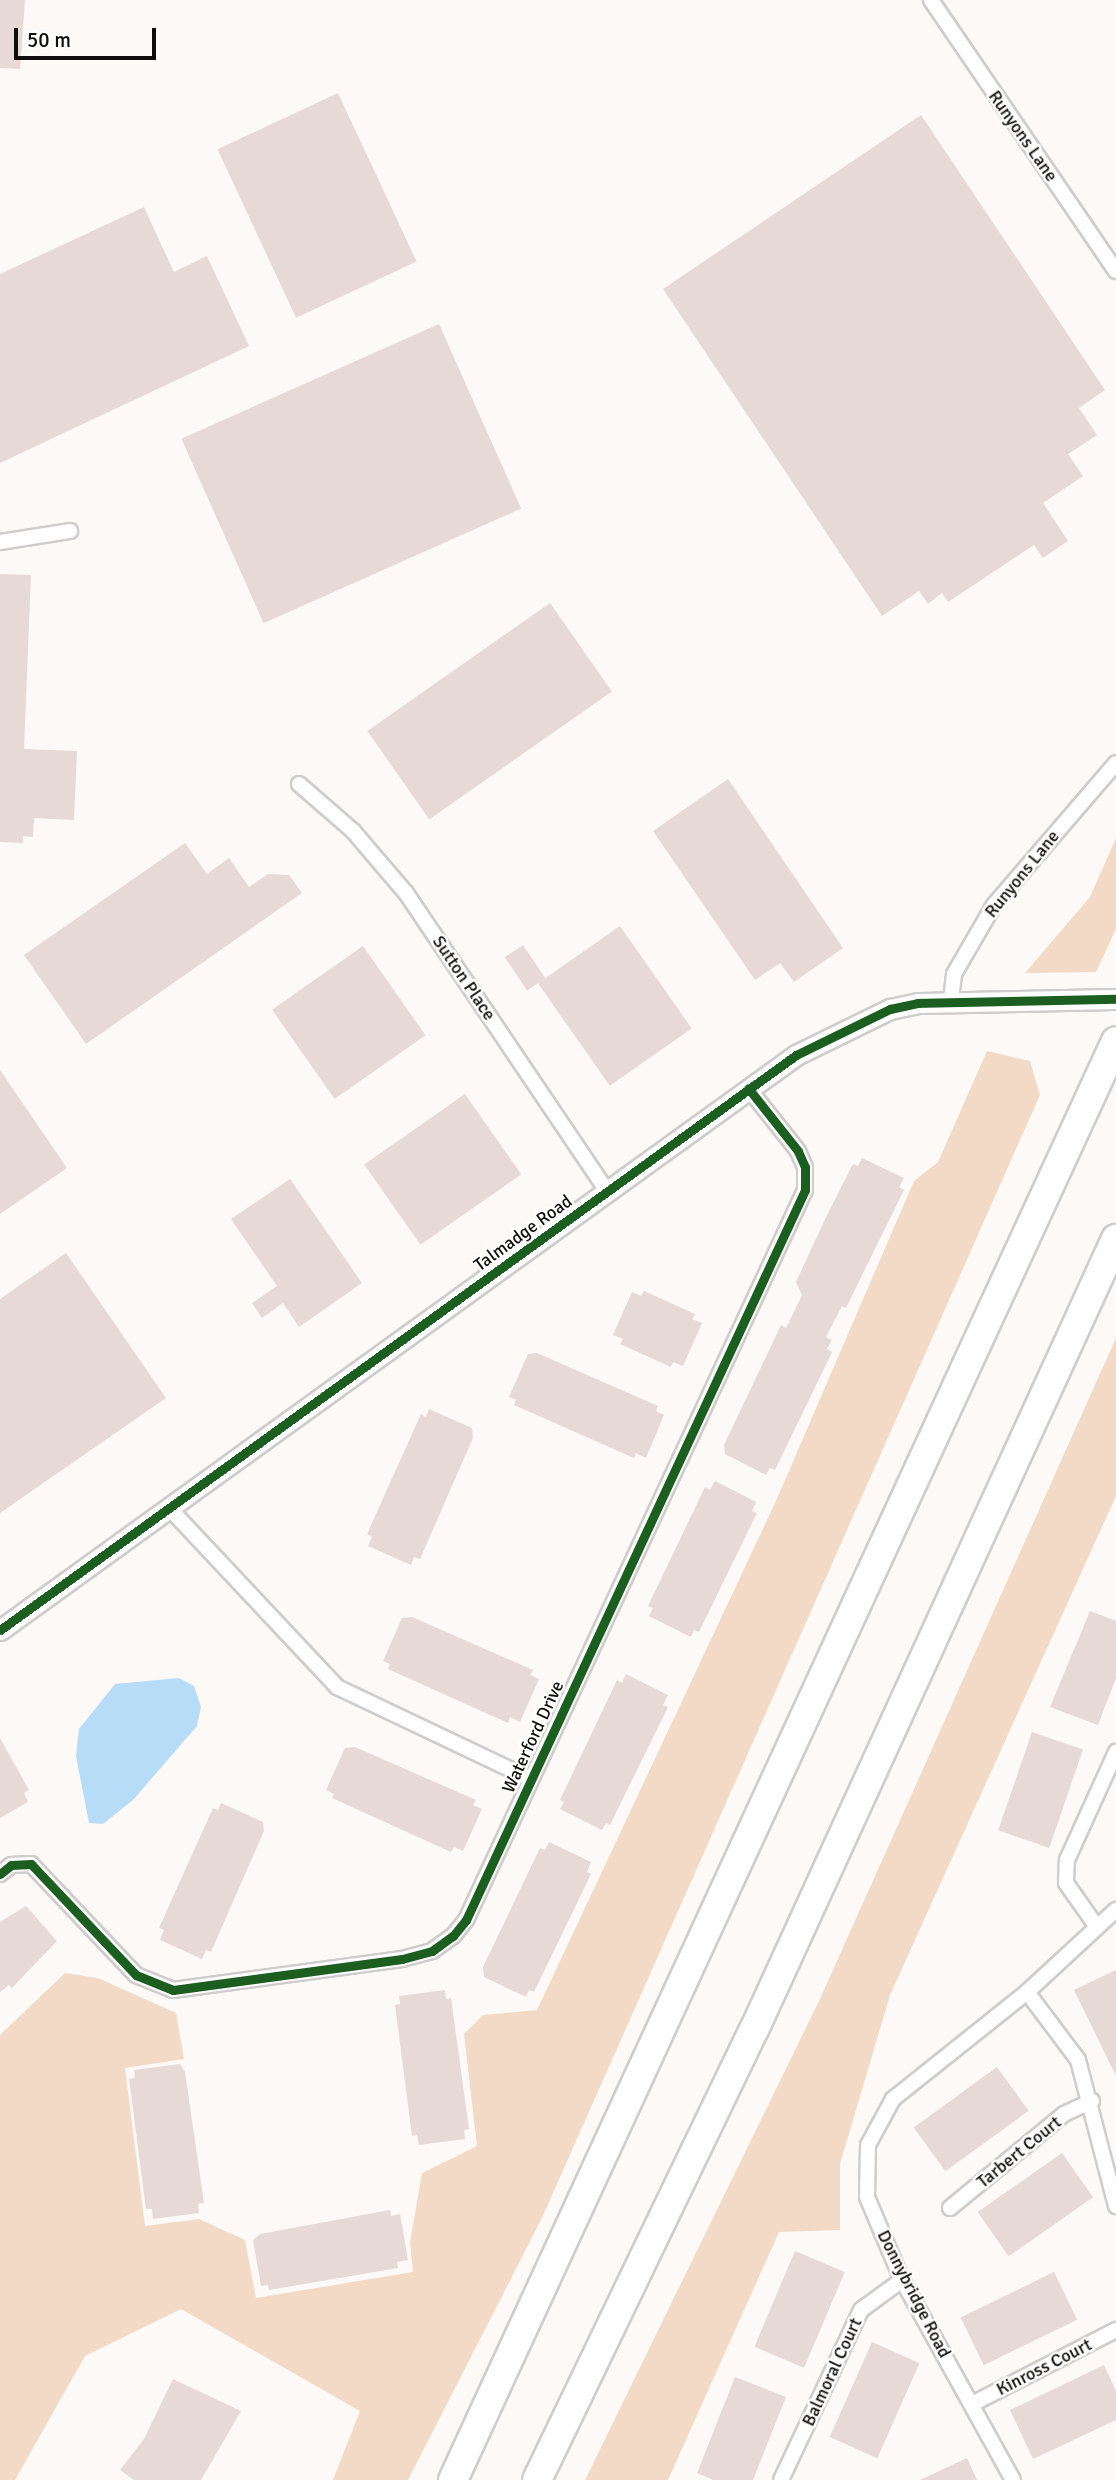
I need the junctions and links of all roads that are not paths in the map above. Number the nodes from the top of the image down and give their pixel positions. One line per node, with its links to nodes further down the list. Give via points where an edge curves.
1 (931, 0): 2 (street, Runyons Lane)
2 (1116, 271)
3 (70, 531): 4 (street)
4 (0, 542)
5 (1116, 763): 7 (street, Runyons Lane, via 993,905 954,974)
6 (299, 784): 11 (street, Sutton Place, via 353,831 406,893)
7 (951, 999): 8 (street, Talmadge Road); 10 (street, Talmadge Road, via 890,1009 796,1055)
8 (1116, 999)
9 (1116, 1041): 27 (highway)
10 (748, 1088): 11 (street, Talmadge Road); 16 (street, Waterford Drive, via 798,1151 805,1167 805,1190)
11 (606, 1190): 13 (street, Talmadge Road, via 284,1420)
12 (1116, 1240): 28 (highway, via 754,2030)
13 (171, 1510): 14 (street, Talmadge Road); 16 (street, Waterford Drive, via 337,1687)
14 (0, 1630)
15 (1116, 1752): 19 (street, via 1067,1860 1066,1883)
16 (531, 1779): 17 (street, Waterford Drive, via 467,1920 432,1951 402,1959 173,1990 136,1975 31,1864 11,1865)
17 (0, 1874)
18 (1116, 1910): 19 (street, Donnybridge Road)
19 (1097, 1927): 20 (street, Donnybridge Road)
20 (1027, 1992): 21 (street, via 1078,2060); 24 (street, Donnybridge Road, via 893,2099 868,2145 867,2197)
21 (1092, 2101): 22 (street); 23 (street, Tarbert Court, via 1064,2114)
22 (1116, 2206)
23 (950, 2208)
24 (902, 2280): 26 (street, Donnybridge Road); 29 (street, Balmoral Court, via 861,2310)
25 (1116, 2330): 26 (street, Kinross Court)
26 (972, 2404): 30 (street, Donnybridge Road)
27 (453, 2480)
28 (537, 2480)
29 (781, 2480)
30 (1013, 2480)

